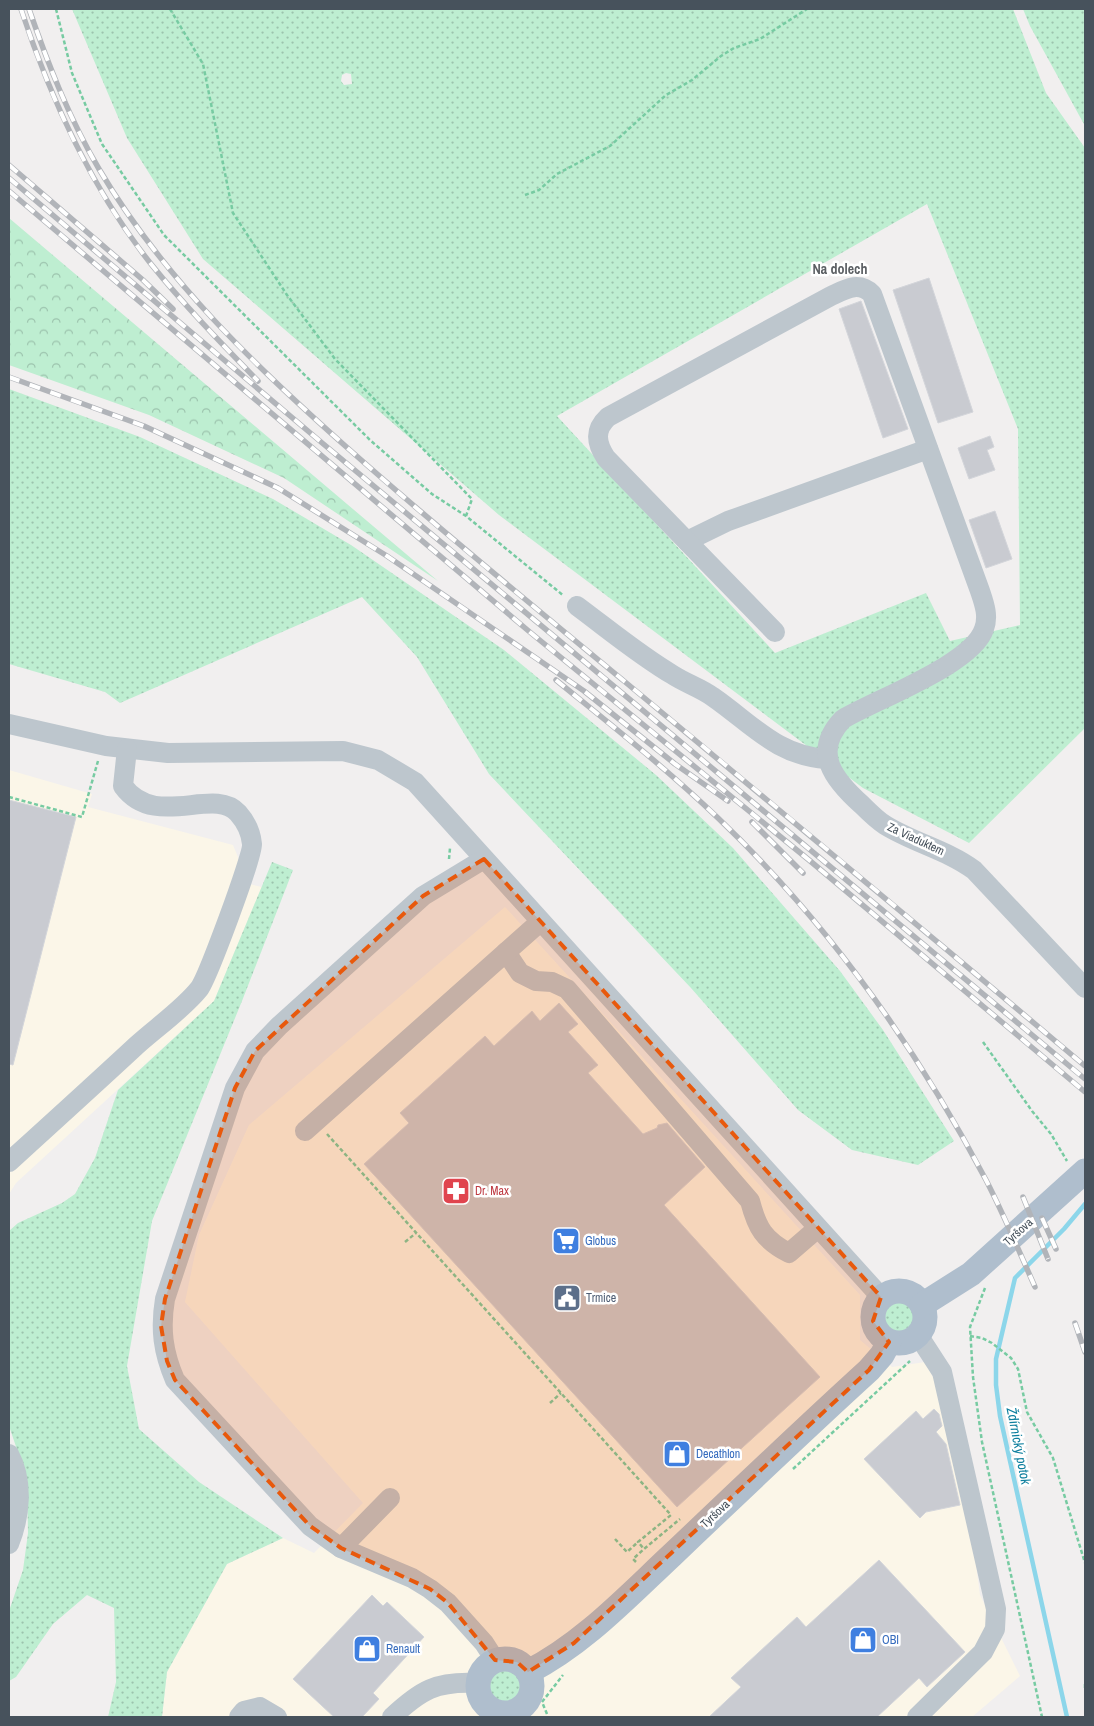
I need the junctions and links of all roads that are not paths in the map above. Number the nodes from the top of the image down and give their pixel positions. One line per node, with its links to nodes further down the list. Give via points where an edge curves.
1 (928, 449): 2 (street, via 728,521); 2 (street, via 872,294 859,286 851,287 601,423 598,439 606,458); 7 (street, via 980,591 986,619 984,630 967,653 936,673 843,719 829,739)
2 (687, 541): 4 (street)
3 (577, 606): 7 (street, via 673,676 712,696 775,744 811,758)
4 (775, 632)
5 (9, 724): 6 (street)
6 (127, 749): 8 (street, via 168,753 343,751 378,760 415,782); 13 (street, via 123,786 141,802 157,806 208,804 237,812 247,826 252,844 248,867 200,988)
7 (828, 759): 11 (street, Za Viaduktem, via 830,768 850,794 883,824 956,858 974,870)
8 (484, 859): 9 (street); 23 (street, via 422,896 255,1051 235,1088 165,1299 162,1344 176,1380 310,1526)
9 (540, 922): 10 (street); 15 (street)
10 (506, 952): 12 (street); 15 (street, via 520,973 567,989 750,1201 757,1226 774,1245 789,1253)
11 (1085, 988)
12 (310, 1126)
13 (9, 1162)
14 (1077, 1184): 17 (main road, Tyršova, via 971,1274)
15 (818, 1228): 16 (street)
16 (881, 1297): 17 (main road, via 888,1292 905,1291 913,1294); 19 (main road, via 872,1321 881,1337)
17 (922, 1305): 18 (main road, via 925,1320)
18 (918, 1335): 19 (main road, via 905,1343); 31 (street, via 942,1372 996,1609 995,1629 983,1652)
19 (889, 1342): 25 (main road, Tyršova, via 869,1370 649,1576 574,1644)
20 (9, 1454): 22 (street, via 17,1479 19,1506)
21 (390, 1498): 23 (street)
22 (9, 1544)
23 (341, 1548): 24 (street, via 430,1589 472,1630)
24 (495, 1660): 25 (main road, via 502,1658 517,1662); 26 (main road, via 486,1665)
25 (528, 1672): 27 (main road, via 532,1690 523,1706 509,1713)
26 (477, 1683): 27 (main road, via 479,1696); 30 (street, via 451,1682 416,1695)
27 (492, 1714)
28 (239, 1717): 29 (street, via 244,1711 260,1707)
29 (277, 1717)
30 (392, 1717)
31 (917, 1717)

